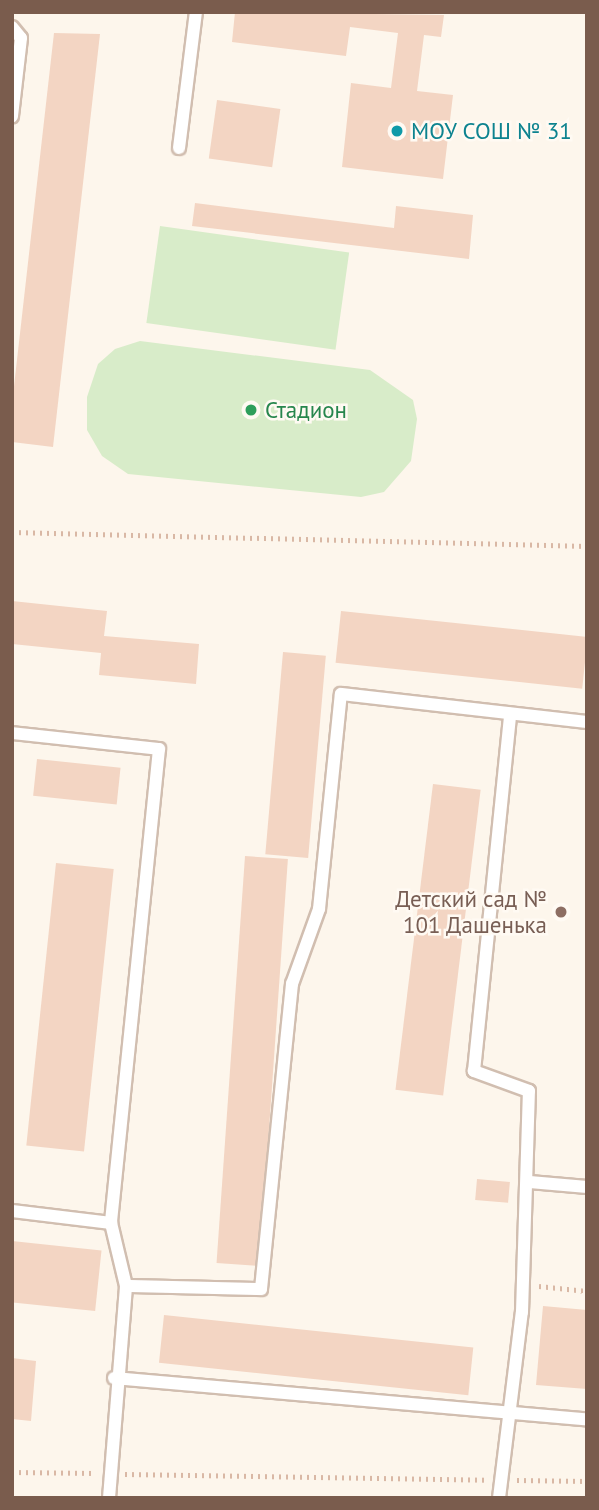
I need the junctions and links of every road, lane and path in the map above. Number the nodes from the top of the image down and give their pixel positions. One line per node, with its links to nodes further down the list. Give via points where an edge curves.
1 (196, 12): 5 (lane)
2 (12, 27): 3 (lane, via 21,38)
3 (14, 79): 4 (lane)
4 (12, 116)
5 (179, 148)
6 (12, 532): 7 (path)
7 (587, 546)
8 (510, 714): 9 (lane); 11 (lane, via 474,1071 530,1091); 16 (lane, via 341,694 319,909 292,984 261,1289)
9 (587, 722)
10 (12, 733): 14 (lane, via 159,749)
11 (530, 1182): 12 (lane); 15 (lane)
12 (587, 1187)
13 (12, 1211): 14 (lane)
14 (111, 1223): 16 (lane)
15 (523, 1285): 17 (path); 19 (lane)
16 (126, 1286): 18 (lane)
17 (587, 1291)
18 (114, 1378): 19 (lane); 22 (lane)
19 (509, 1413): 20 (lane); 23 (lane)
20 (587, 1419)
21 (12, 1472): 22 (path)
22 (110, 1474): 23 (path); 25 (lane)
23 (501, 1480): 24 (path); 26 (lane)
24 (587, 1481)
25 (109, 1498)
26 (499, 1498)

